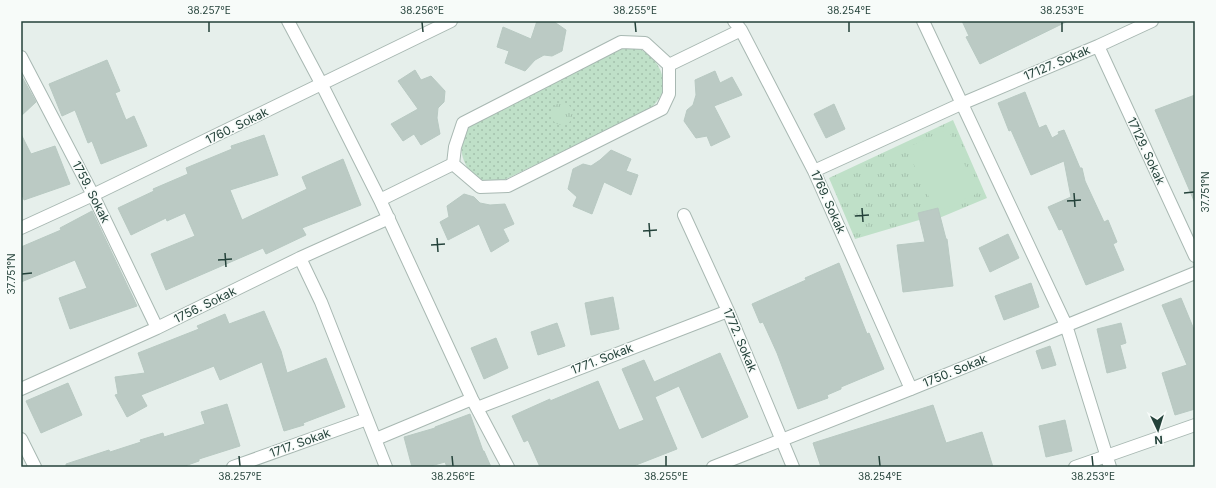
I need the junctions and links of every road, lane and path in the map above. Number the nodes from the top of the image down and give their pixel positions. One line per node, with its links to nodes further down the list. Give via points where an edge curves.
1 (288, 21): 9 (street)
2 (451, 21): 9 (street, 1760. Sokak)
3 (923, 21): 10 (street)
4 (1152, 21): 6 (street, 17127. Sokak)
5 (737, 25): 8 (street); 12 (street, 1769. Sokak)
6 (1098, 46): 10 (street, 17127. Sokak); 18 (street, 17129. Sokak)
7 (21, 57): 13 (street, 1759. Sokak)
8 (669, 65): 11 (street, via 645,44 621,42 463,123 455,147); 11 (street, via 669,94 662,109 508,186 480,187)
9 (322, 85): 13 (street, 1760. Sokak); 14 (street)
10 (962, 104): 12 (street, 17127. Sokak); 22 (street)
11 (453, 164): 14 (street)
12 (814, 171): 25 (street, 1769. Sokak)
13 (93, 195): 17 (street, 1760. Sokak); 23 (street, 1759. Sokak)
14 (380, 200): 16 (street)
15 (684, 215): 21 (street, 1772. Sokak)
16 (389, 218): 19 (street, 1756. Sokak); 26 (street)
17 (21, 228)
18 (1195, 256)
19 (300, 258): 23 (street, 1756. Sokak); 27 (street, via 321,302)
20 (1195, 272): 22 (street, 1750. Sokak)
21 (728, 311): 26 (street, 1771. Sokak); 31 (street, 1772. Sokak)
22 (1066, 325): 25 (street, 1750. Sokak); 32 (street)
23 (157, 328): 24 (street, 1756. Sokak)
24 (21, 389)
25 (911, 389): 31 (street, 1750. Sokak)
26 (475, 403): 30 (street, 1771. Sokak); 36 (street)
27 (367, 419): 30 (street); 34 (street, 1717. Sokak)
28 (1195, 425): 32 (street)
29 (21, 439): 33 (street)
30 (376, 439): 35 (street)
31 (781, 441): 37 (street, 1750. Sokak); 38 (street, 1772. Sokak)
32 (1108, 461): 39 (street)
33 (35, 467)
34 (233, 467)
35 (386, 467)
36 (508, 467)
37 (713, 467)
38 (793, 467)
39 (1075, 467)

